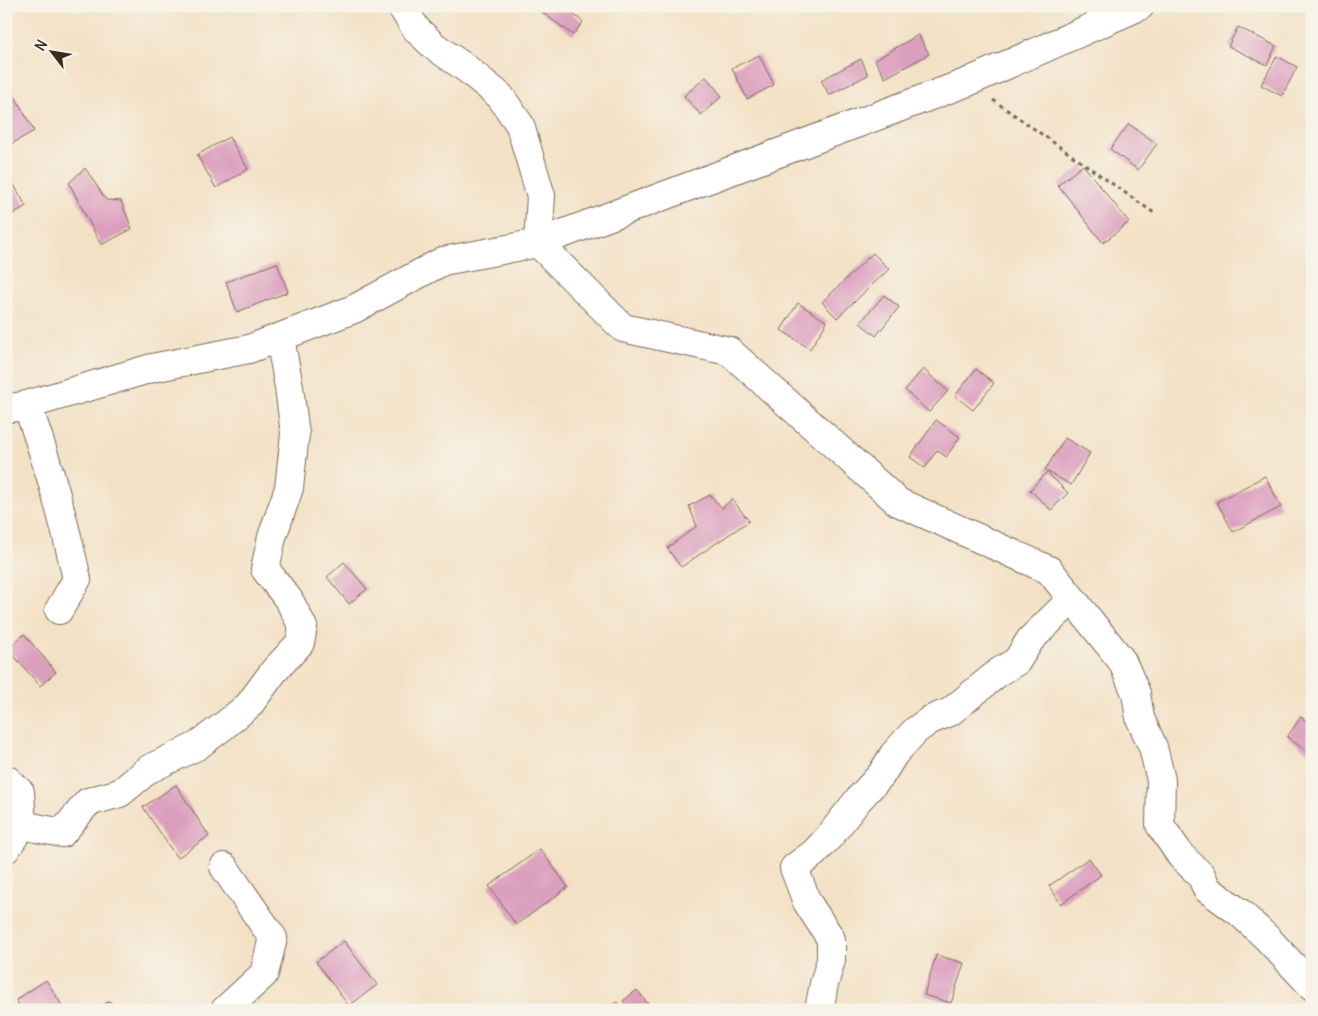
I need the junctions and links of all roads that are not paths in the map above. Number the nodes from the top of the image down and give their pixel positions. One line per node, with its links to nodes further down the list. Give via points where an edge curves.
1 (401, 6): 3 (street, via 417,30 434,46 500,96 520,125 541,196)
2 (1140, 6): 3 (street, via 968,82)
3 (538, 243): 4 (street, via 443,261 354,309); 6 (street, via 623,328 729,351 898,502 1049,570)
4 (280, 338): 5 (street, via 248,349 152,368); 9 (street, via 295,434 289,488 265,569 289,600 303,627 300,643 249,705 197,746 150,769 120,793 88,802 62,833)
5 (17, 407): 7 (street, via 44,453 68,535 77,579)
6 (1072, 599): 12 (street, via 1122,661 1136,693 1140,718 1153,747 1161,780 1160,825 1181,856 1201,875 1207,889 1239,912); 14 (street, via 1030,640 1017,661 998,672 950,712 930,720 915,731 829,837 794,868 807,902 831,939 831,960)
7 (59, 610)
8 (6, 779): 9 (street, via 20,792)
9 (22, 825): 10 (street)
10 (6, 849)
11 (224, 867): 13 (street, via 273,938 264,974)
12 (1312, 986)
13 (226, 1010)
14 (819, 1010)

